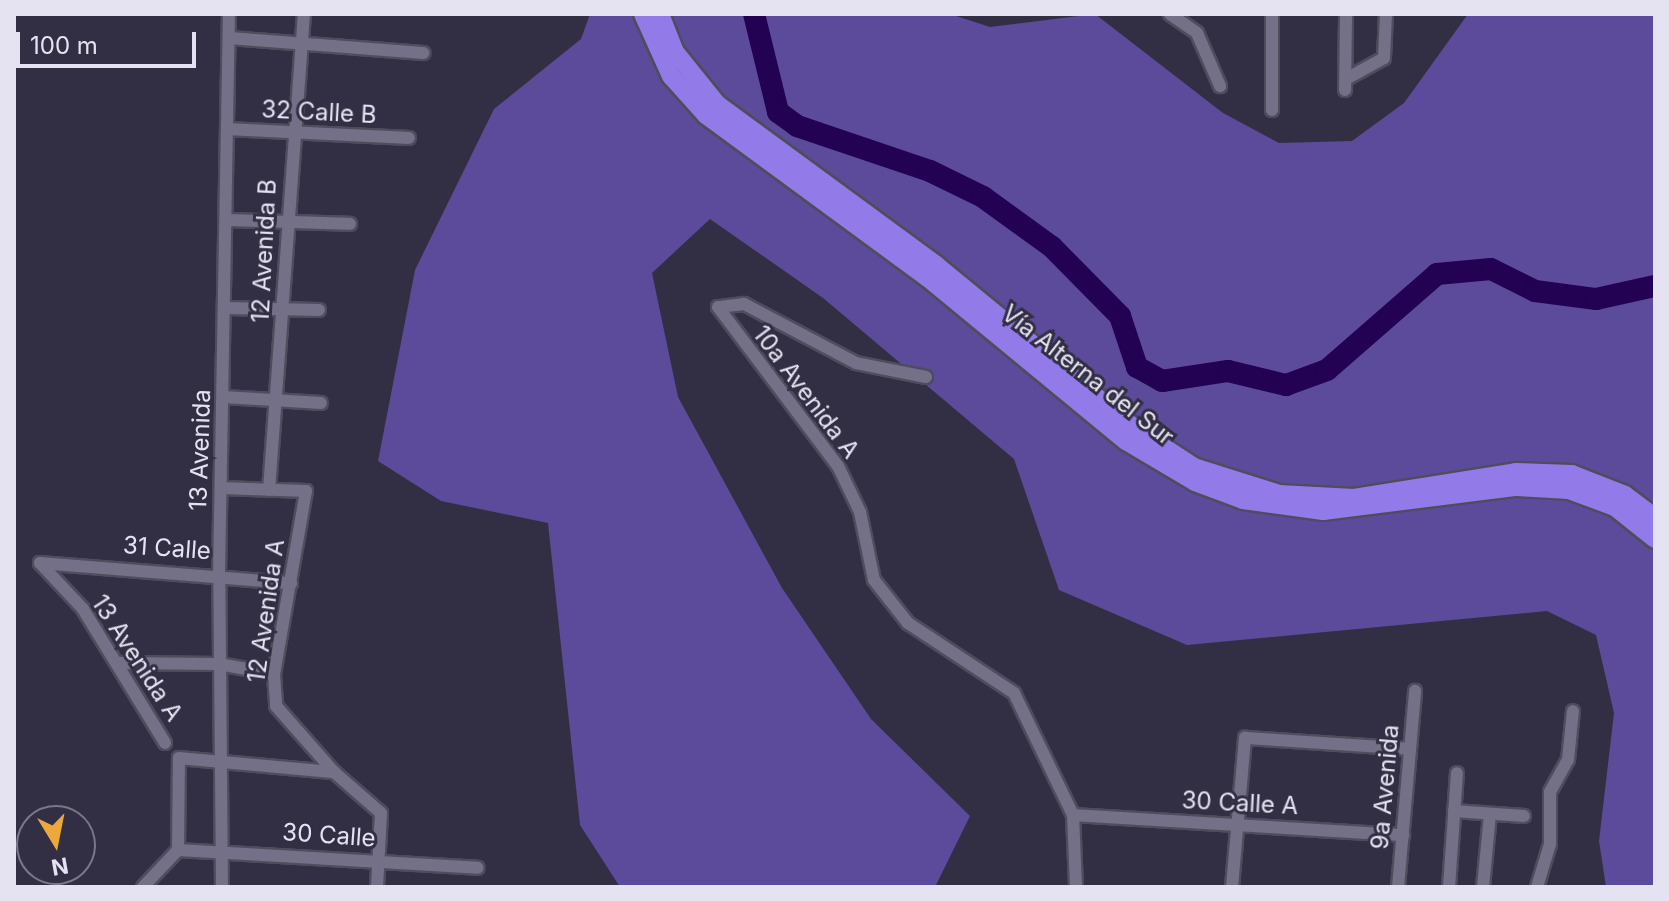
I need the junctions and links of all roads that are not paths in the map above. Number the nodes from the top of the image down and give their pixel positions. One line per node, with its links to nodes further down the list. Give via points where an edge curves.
1 (229, 14): 11 (street, 13 Avenida)
2 (304, 14): 12 (street, 12 Avenida B)
3 (643, 14): 19 (highway, Vía Alterna del Sur, via 661,59 684,93)
4 (660, 14): 19 (highway, Vía Alterna del Sur, via 695,82)
5 (1170, 14): 10 (street)
6 (1195, 14): 10 (street)
7 (1272, 14): 15 (street)
8 (1346, 14): 9 (street, via 1346,84 1384,58)
9 (1386, 14)
10 (1197, 33): 14 (street)
11 (229, 38): 12 (street); 16 (street, 13 Avenida)
12 (303, 41): 13 (street); 17 (street, 12 Avenida B)
13 (423, 53)
14 (1220, 86)
15 (1272, 110)
16 (228, 129): 17 (street, 32 Calle B); 21 (street, 13 Avenida)
17 (292, 132): 18 (street, 32 Calle B); 22 (street, 12 Avenida B)
18 (409, 138)
19 (760, 146): 20 (highway, Vía Alterna del Sur)
20 (843, 208): 33 (highway, Vía Alterna del Sur, via 936,265 1136,429 1223,480 1279,494 1354,498 1540,472 1593,480); 34 (highway, Vía Alterna del Sur, via 1126,441 1195,482 1243,500 1323,511 1517,487 1569,490 1615,507)
21 (226, 220): 22 (street); 24 (street, 13 Avenida)
22 (287, 222): 23 (street); 25 (street, 12 Avenida B)
23 (350, 224)
24 (226, 308): 25 (street); 28 (street, 13 Avenida)
25 (282, 309): 26 (street); 29 (street, 12 Avenida B)
26 (319, 310)
27 (926, 377): 50 (street, 10a Avenida A, via 879,373 744,304 718,307 838,466 860,512 874,580 908,623 1014,693)
28 (224, 397): 29 (street); 31 (street, 13 Avenida)
29 (277, 400): 30 (street); 32 (street, 12 Avenida B)
30 (321, 403)
31 (221, 488): 32 (street); 36 (street, 13 Avenida)
32 (269, 490): 37 (street, 12 Avenida A, via 306,491)
33 (1655, 518)
34 (1655, 539)
35 (40, 563): 36 (street, 31 Calle); 38 (street, 13 Avenida A)
36 (219, 573): 37 (street, 31 Calle); 39 (street, 13 Avenida)
37 (291, 583): 40 (street, 12 Avenida A)
38 (119, 663): 39 (street); 43 (street, 13 Avenida A)
39 (219, 664): 40 (street); 45 (street, 13 Avenida)
40 (274, 674): 46 (street, 12 Avenida A, via 276,706)
41 (1415, 691): 44 (street, 9a Avenida)
42 (1573, 711): 66 (street, via 1568,760 1550,792 1550,844)
43 (165, 743)
44 (1410, 749): 52 (street, via 1248,737 1242,742); 53 (street, 9a Avenida)
45 (221, 759): 46 (street); 54 (street, 13 Avenida); 55 (street, 13 Avenida A, via 179,758)
46 (334, 772): 56 (street, 12 Avenida A, via 381,813)
47 (1457, 773): 48 (street)
48 (1454, 811): 49 (street); 64 (street)
49 (1490, 814): 51 (street); 65 (street)
50 (1073, 815): 52 (street, 30 Calle A); 61 (street, 10a Avenida A)
51 (1524, 816)
52 (1236, 825): 53 (street, 30 Calle A); 62 (street)
53 (1403, 835): 63 (street, 9a Avenida)
54 (222, 849): 55 (street, 30 Calle); 56 (street, 30 Calle); 59 (street, 13 Avenida)
55 (178, 850): 58 (street)
56 (379, 861): 57 (street, 30 Calle); 60 (street, 12 Avenida A)
57 (477, 868)
58 (143, 887)
59 (222, 887)
60 (377, 887)
61 (1076, 887)
62 (1232, 887)
63 (1398, 887)
64 (1449, 887)
65 (1483, 887)
66 (1537, 887)

